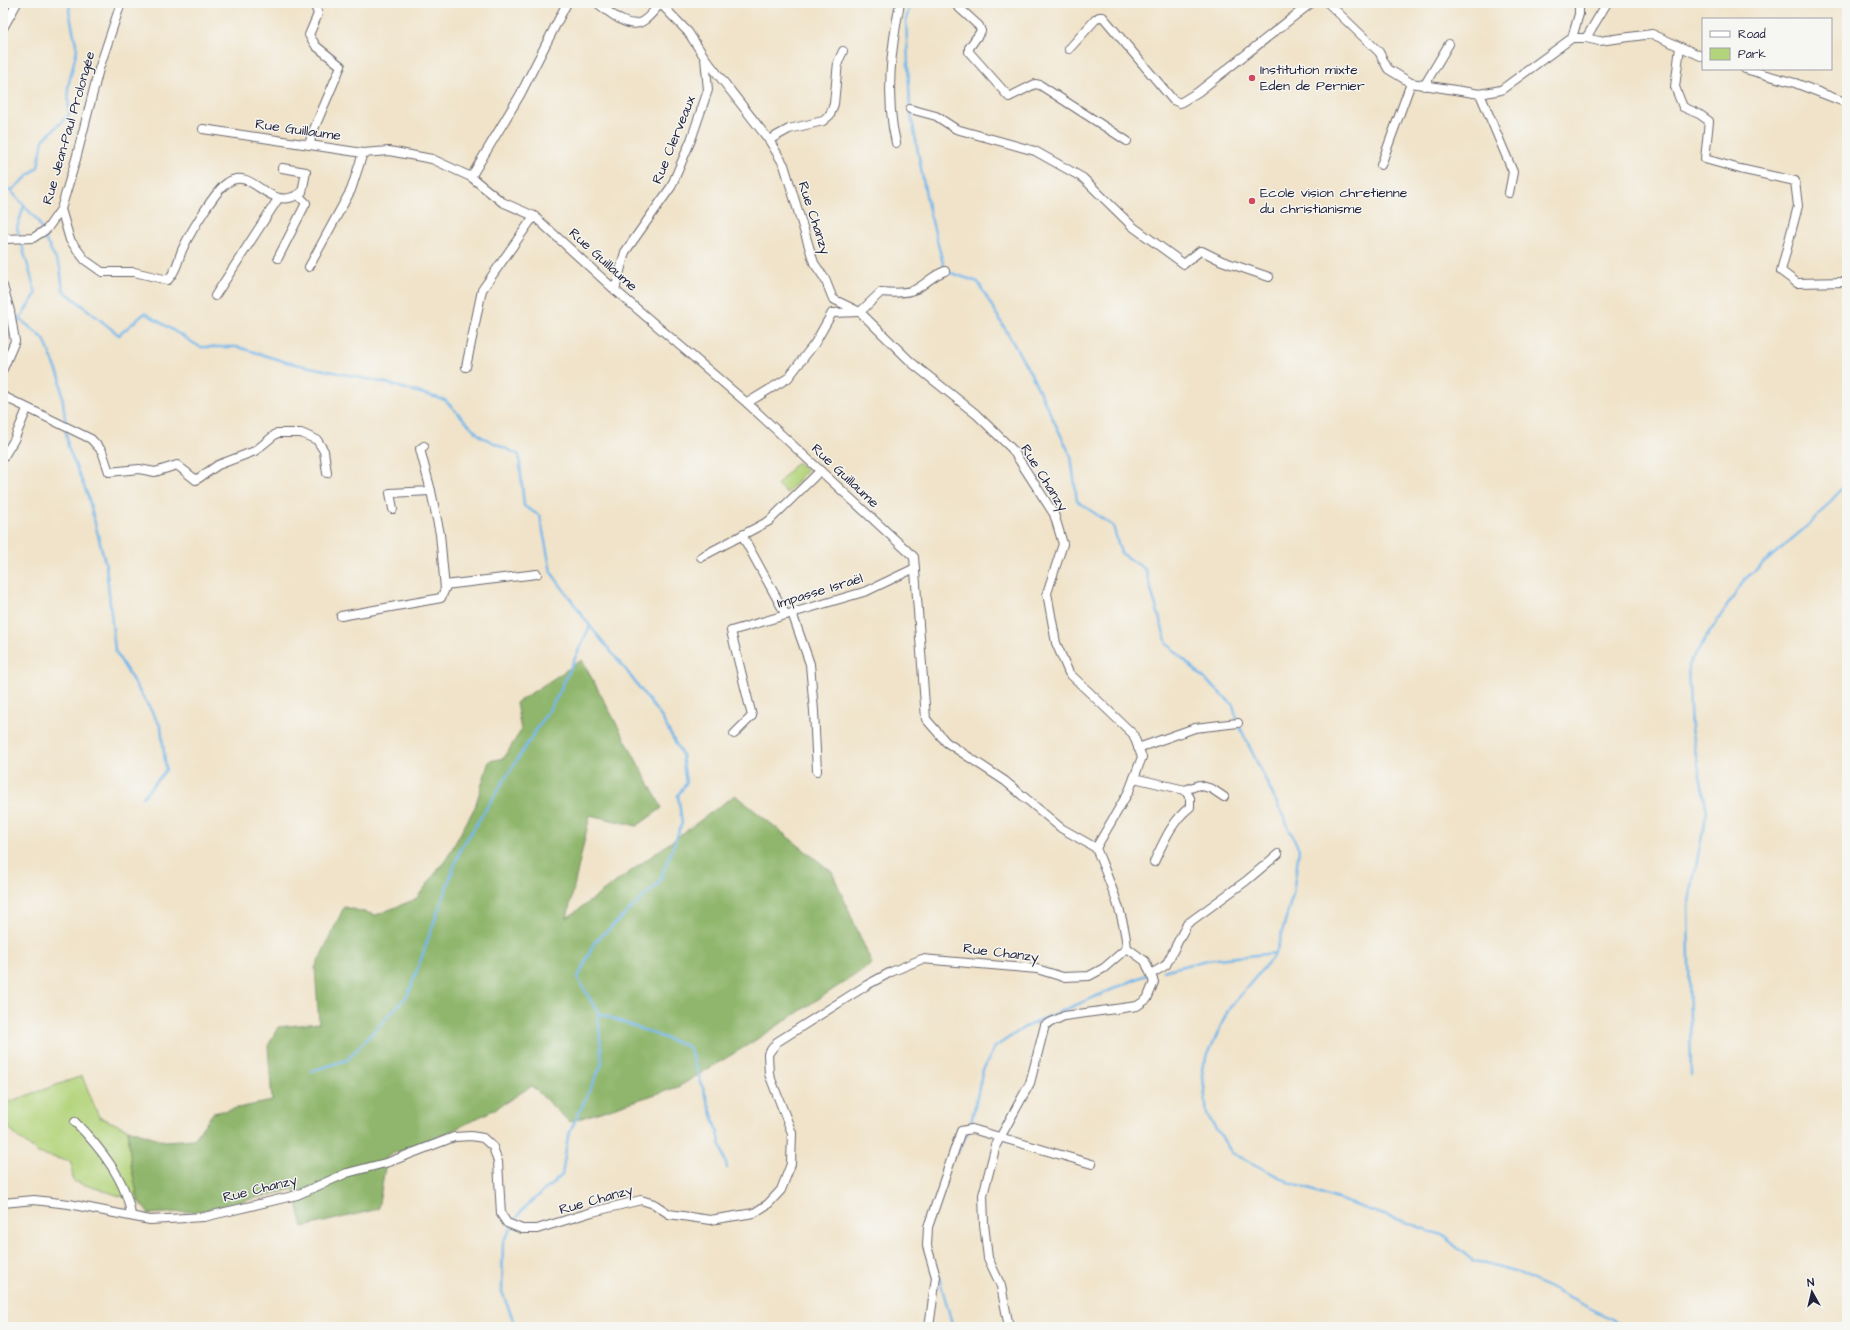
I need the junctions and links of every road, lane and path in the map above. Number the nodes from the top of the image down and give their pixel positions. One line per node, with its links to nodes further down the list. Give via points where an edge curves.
1 (17, 3): 13 (street)
2 (314, 3): 32 (street, via 318,14 309,35 316,46 341,66 311,136)
3 (567, 3): 36 (street, via 520,95)
4 (597, 3): 5 (street, via 633,24 642,22)
5 (661, 3): 20 (street, Rue Chanzy, via 688,32)
6 (900, 3): 31 (street, via 891,68 891,110)
7 (954, 3): 30 (street, via 981,30 969,52 1009,97 1035,84 1040,85)
8 (1311, 3): 18 (street, via 1198,92 1180,103 1173,100 1099,16)
9 (1328, 3): 23 (street, via 1379,52 1388,69)
10 (1579, 3): 14 (street, via 1579,14)
11 (1607, 3): 15 (street)
12 (120, 6): 40 (street, Rue Jean-Paul Prolongée, via 99,69)
13 (3, 28)
14 (1572, 38): 15 (street); 25 (street, via 1501,90)
15 (1586, 38): 17 (street, via 1599,41 1652,34)
16 (1449, 44): 24 (street)
17 (1680, 47): 21 (street); 47 (street, via 1675,87 1683,107 1709,121 1705,159 1795,181 1798,206 1781,271 1797,283)
18 (1069, 49)
19 (843, 51): 29 (street, via 838,62 834,104 830,115 823,121 789,129)
20 (705, 58): 29 (street, Rue Chanzy); 49 (street, Rue Clerveaux, via 708,90 691,140 671,187 625,252)
21 (1702, 58)
22 (1749, 70): 26 (street, via 1795,83)
23 (1411, 83): 24 (street); 34 (street)
24 (1424, 86): 25 (street)
25 (1480, 94): 37 (street, via 1513,172)
26 (1847, 103)
27 (910, 109): 46 (street, via 936,116 956,129 1035,152 1076,174 1132,226 1184,264 1200,250 1222,261)
28 (203, 129): 32 (street, Rue Guillaume)
29 (769, 140): 51 (street, Rue Chanzy, via 784,165 814,263 825,279 833,299)
30 (1127, 141)
31 (896, 143)
32 (310, 145): 33 (street, Rue Guillaume)
33 (363, 152): 36 (street, Rue Guillaume, via 389,151 427,158); 44 (street, via 351,190)
34 (1381, 165)
35 (282, 168): 38 (street, via 306,172 302,192)
36 (471, 177): 41 (street, Rue Guillaume, via 502,202)
37 (1509, 193)
38 (298, 195): 39 (street); 43 (street, via 306,203)
39 (278, 199): 40 (street, via 242,179 226,183 184,245 176,271 168,280 134,272 102,272 85,260 70,240); 50 (street)
40 (61, 209): 42 (street, Rue Jean-Paul Prolongée, via 47,229 33,238)
41 (534, 216): 49 (street, Rue Guillaume); 52 (street, via 482,290)
42 (3, 241)
43 (278, 258)
44 (309, 267)
45 (945, 271): 51 (street, via 935,274 915,289 895,293 881,292)
46 (1269, 277)
47 (1847, 282)
48 (3, 286): 53 (street, via 15,341)
49 (615, 290): 55 (street, Rue Guillaume)
50 (215, 296)
51 (860, 312): 55 (street, via 832,312 815,343 788,378); 72 (street, Rue Chanzy, via 912,364 976,414 1012,449 1054,514 1063,544 1047,593 1056,643 1069,673 1133,734)
52 (466, 367)
53 (3, 369)
54 (3, 396): 56 (street)
55 (747, 403): 59 (street, Rue Guillaume)
56 (27, 409): 58 (street); 60 (street, via 91,439 102,451 109,472 139,469 155,472 177,465 196,480 218,465 255,451 277,433 301,433 317,440 324,451)
57 (424, 446): 61 (street, via 420,449)
58 (3, 458)
59 (820, 471): 63 (street, via 769,520); 65 (street, Rue Guillaume, via 914,557)
60 (327, 473)
61 (430, 491): 62 (street, via 390,493); 67 (street, via 440,534)
62 (393, 509)
63 (742, 535): 64 (street); 68 (street)
64 (701, 557)
65 (915, 568): 68 (street, Impasse Israël, via 867,591); 77 (street, via 926,719 946,742 1005,781 1062,828)
66 (537, 574): 67 (street)
67 (445, 585): 69 (street, via 445,592 441,598)
68 (789, 614): 71 (street, Impasse Israël, via 731,631 752,716); 73 (street, via 810,664)
69 (342, 616)
70 (1238, 723): 72 (street, via 1195,728)
71 (734, 734)
72 (1138, 748): 74 (street, Rue Chanzy, via 1142,757)
73 (817, 771)
74 (1134, 778): 75 (street); 77 (street, Rue Chanzy)
75 (1185, 790): 76 (street, via 1199,785 1212,789); 79 (street, via 1190,798 1190,808 1181,814 1169,830)
76 (1224, 797)
77 (1096, 848): 80 (street, via 1117,901)
78 (1278, 854): 81 (street, via 1187,924 1166,965)
79 (1154, 862)
80 (1127, 948): 81 (street, via 1145,961); 86 (street, Rue Chanzy, via 1104,968 1089,976 1063,977 1036,969 922,959 867,985 777,1042 768,1054 768,1074 792,1133 791,1164 781,1190 768,1204 754,1213 710,1220 669,1214 654,1204 641,1200 592,1212 549,1227 522,1229 507,1223 501,1214 498,1162 492,1147 483,1138 471,1136 454,1137 389,1162 347,1173 296,1195 204,1217 150,1220)
81 (1151, 974): 83 (street, via 1154,982 1147,999 1137,1006 1064,1016 1045,1025 1030,1083)
82 (75, 1122): 86 (street, via 97,1144 116,1175 130,1205)
83 (1000, 1137): 84 (street); 87 (street, via 972,1129 963,1130 959,1134 928,1227 927,1246 936,1277); 88 (street, via 983,1195 984,1224 988,1258 1001,1286)
84 (1092, 1164)
85 (3, 1203): 86 (street, Rue Chanzy, via 34,1200)
86 (131, 1216)
87 (929, 1327)
88 (1009, 1327)

